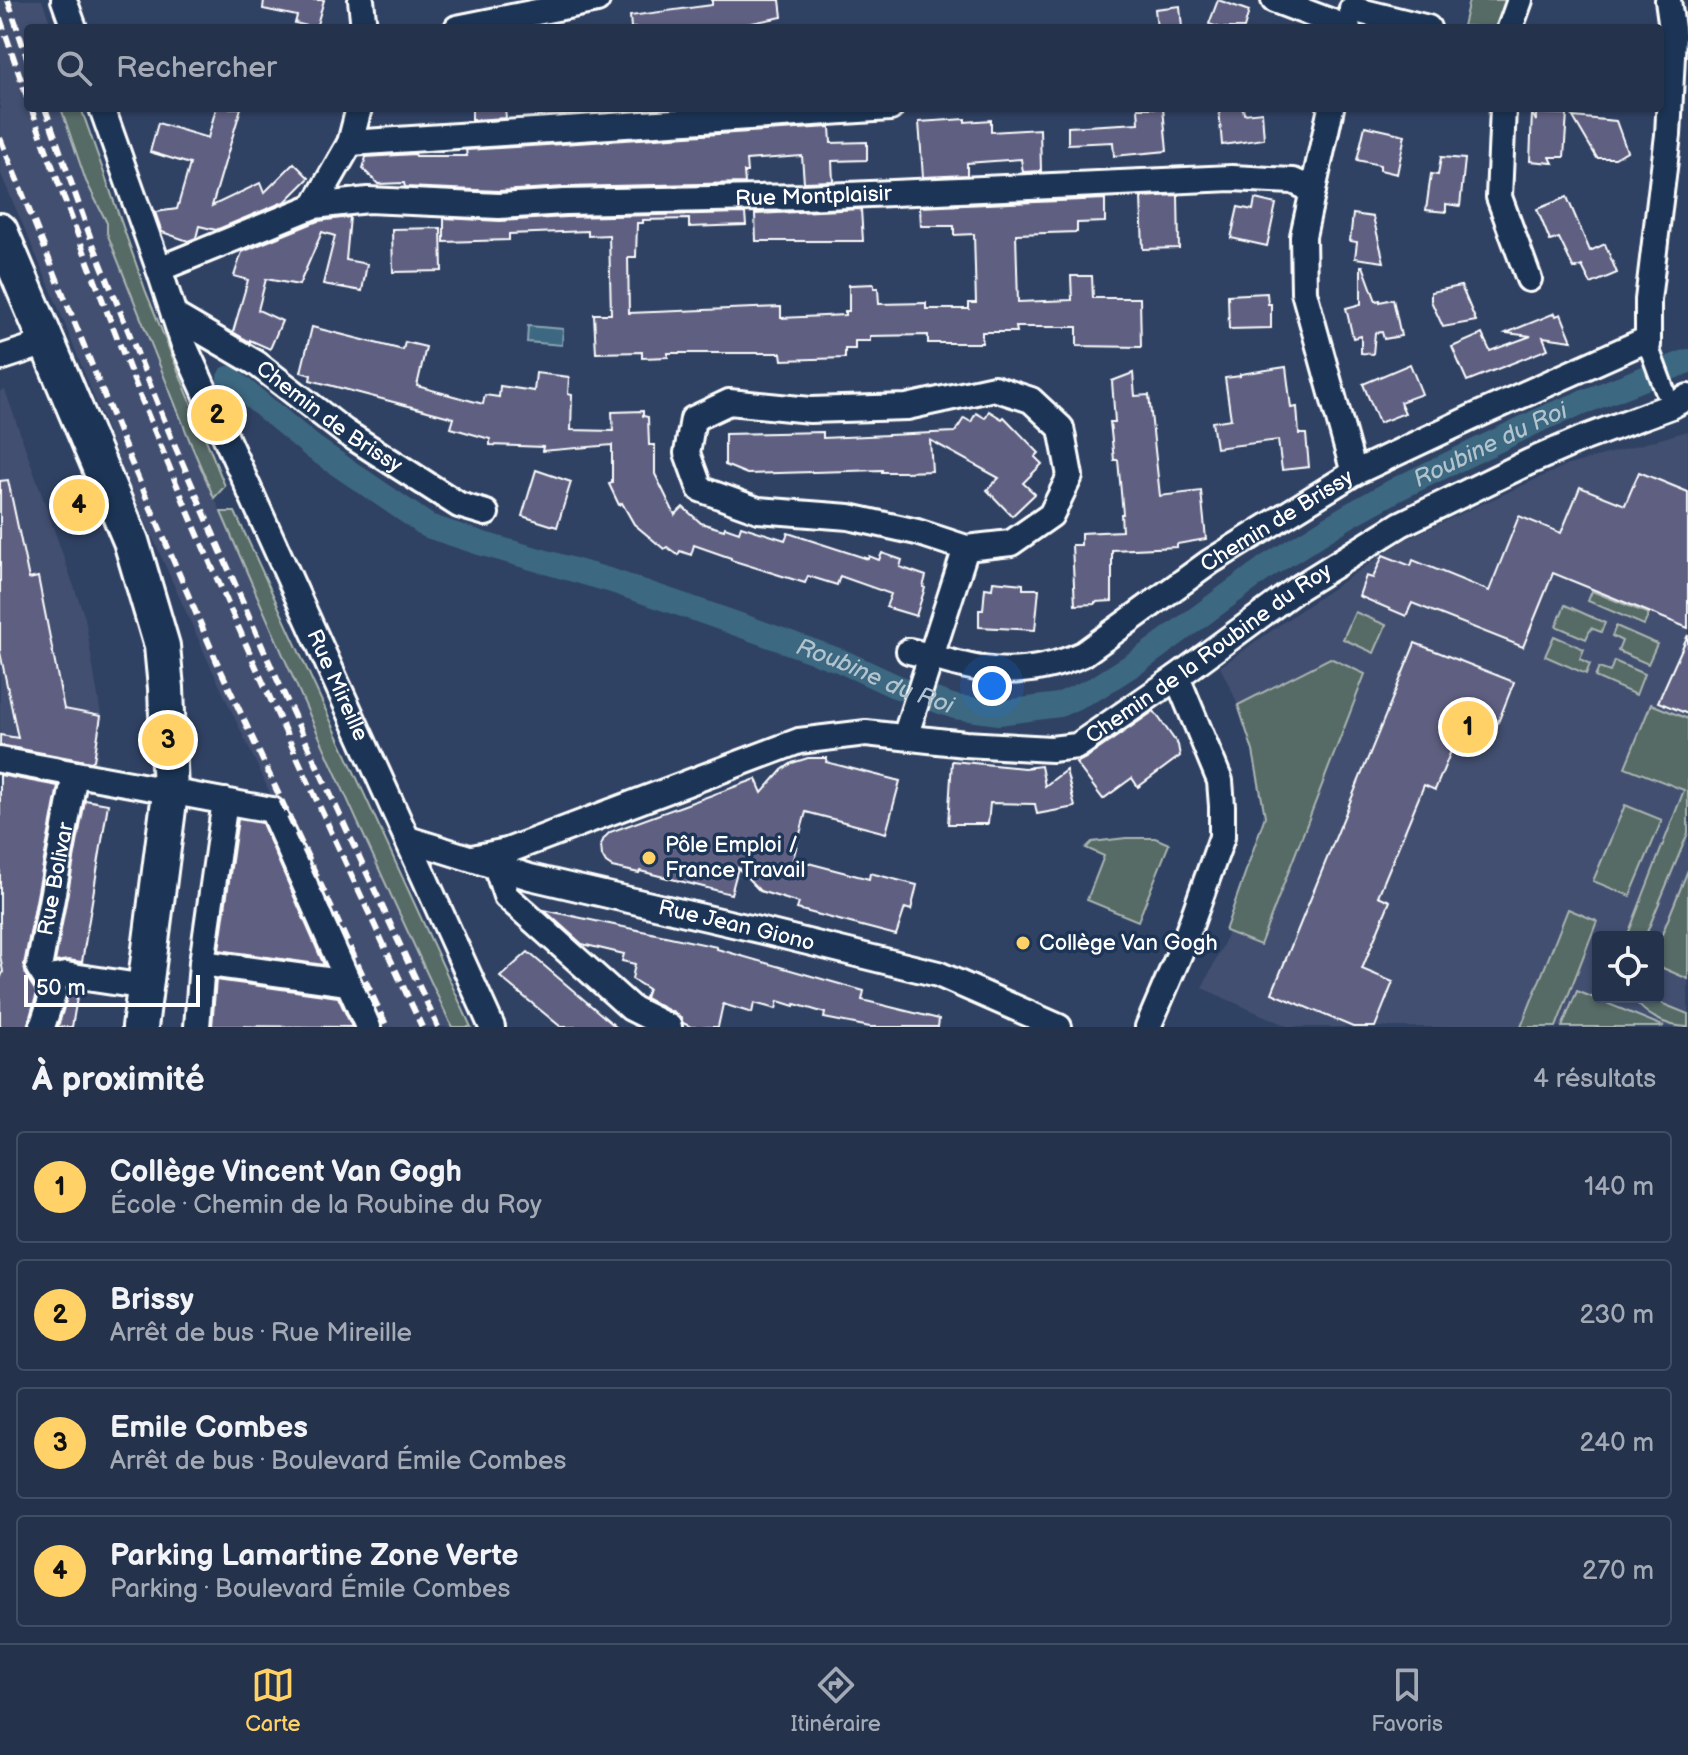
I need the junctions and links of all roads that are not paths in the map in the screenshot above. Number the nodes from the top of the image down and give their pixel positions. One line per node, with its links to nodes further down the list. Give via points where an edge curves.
1 (64, 0): 8 (street)
2 (361, 0): 9 (street)
3 (597, 0): 10 (street)
4 (1274, 0): 7 (street)
5 (1520, 0): 12 (street)
6 (1668, 0): 18 (street)
7 (1351, 16): 11 (street)
8 (73, 24)
9 (364, 24)
10 (477, 24)
11 (1402, 24)
12 (1511, 24)
13 (103, 112): 23 (street, Rue Mireille)
14 (358, 112): 19 (street)
15 (828, 112): 19 (street)
16 (1330, 112): 20 (street)
17 (1503, 112): 24 (street, via 1499,197)
18 (1678, 135): 26 (street, via 1648,300)
19 (350, 143): 21 (street)
20 (1313, 190): 21 (street, Rue Montplaisir, via 1293,181 1232,178 803,197 499,206 368,200); 30 (street, via 1303,236 1304,292)
21 (314, 206): 23 (street, Rue Montplaisir)
22 (0, 231): 27 (main road)
23 (159, 269): 25 (street, Rue Mireille)
24 (1529, 279)
25 (174, 315): 31 (street, Chemin de Brissy, via 256,363 357,440 459,505); 40 (street, Rue Mireille)
26 (1648, 342): 29 (street); 30 (street, Chemin de Brissy)
27 (46, 343): 28 (street); 38 (main road, via 131,541 149,598 162,646)
28 (0, 358)
29 (1677, 394): 34 (street, Chemin de la Roubine du Roy, via 1671,406 1529,462 1401,524 1298,588)
30 (1354, 473): 33 (street, Chemin de Brissy, via 1210,562 1072,659 1009,670)
31 (486, 513)
32 (966, 548): 32 (street, via 1011,543 1051,515 1070,476 1061,428 1031,400 994,388 907,407 810,410 729,402 693,419 687,453 700,489 758,510 849,517); 33 (street)
33 (923, 658): 35 (street)
34 (1177, 677): 35 (street, Chemin de la Roubine du Roy, via 1077,746 965,744); 54 (street, via 1220,781 1222,837)
35 (908, 728): 41 (street, Chemin de la Roubine du Roy, via 799,741 507,851)
36 (0, 760): 37 (street)
37 (75, 774): 38 (street); 44 (street, Rue Bolivar, via 39,968)
38 (170, 793): 39 (street); 46 (main road)
39 (225, 801): 43 (street); 45 (street, via 272,810)
40 (408, 839): 41 (street, Rue Jean Giono); 51 (street, Rue Mireille)
41 (472, 858): 42 (street, Rue Jean Giono)
42 (496, 866): 52 (street, via 506,896 631,1008); 53 (street, Rue Jean Giono, via 938,974)
43 (202, 963): 45 (street); 49 (street)
44 (46, 979): 46 (street, via 66,975); 47 (street, Rue Bolivar, via 54,991)
45 (348, 983): 50 (street)
46 (146, 987): 48 (main road)
47 (42, 1027)
48 (140, 1027)
49 (197, 1027)
50 (368, 1027)
51 (492, 1027)
52 (669, 1027)
53 (1059, 1027)
54 (1148, 1027)

